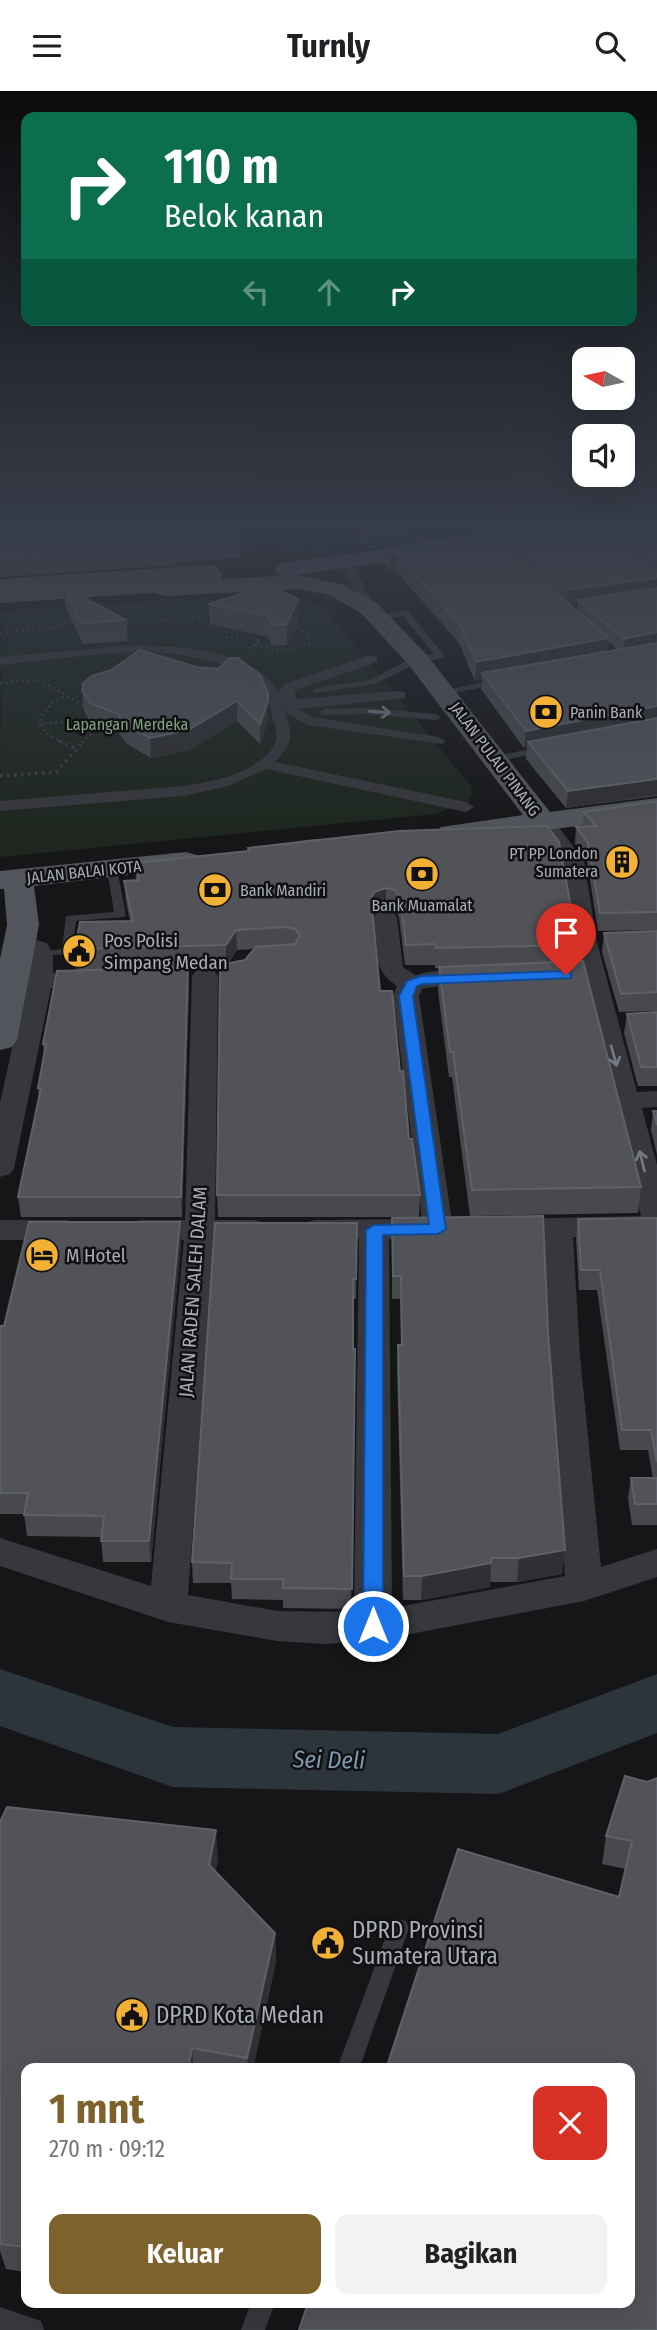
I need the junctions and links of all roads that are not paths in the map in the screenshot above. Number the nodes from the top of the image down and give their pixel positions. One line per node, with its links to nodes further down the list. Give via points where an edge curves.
1 (384, 627): 6 (main road, JALAN PULAU PINANG)
2 (2, 658): 12 (street, via 153,649 191,653 242,668 271,688 285,735 282,746)
3 (372, 659): 8 (street, via 290,687 286,692)
4 (511, 679): 6 (lane)
5 (317, 691): 6 (lane, via 372,682)
6 (431, 691): 8 (street, via 308,721); 9 (lane, one-way to 6, via 365,711); 11 (main road, JALAN PULAU PINANG); 16 (main road, via 494,795 470,820 429,835)
7 (400, 695): 8 (street)
8 (290, 704)
9 (325, 712)
10 (551, 748): 11 (lane)
11 (495, 759): 16 (main road, JALAN PULAU PINANG)
12 (262, 764): 13 (street, via 239,777 184,791); 14 (street)
13 (0, 806)
14 (466, 807)
15 (657, 807): 16 (main road)
16 (544, 823): 23 (street, via 572,861 597,942)
17 (209, 859): 18 (main road, JALAN BALAI KOTA)
18 (112, 869): 19 (main road, JALAN BALAI KOTA); 21 (lane, via 120,915 70,918 68,953)
19 (9, 880): 21 (main road)
20 (385, 918): 25 (street, via 390,967)
21 (31, 948): 26 (main road)
22 (234, 975): 37 (street, JALAN RADEN SALEH DALAM, via 193,976)
23 (593, 975): 25 (street); 28 (street)
24 (117, 978): 26 (street)
25 (411, 983): 34 (street, via 406,996)
26 (28, 998): 29 (main road); 32 (street)
27 (634, 1022): 28 (street)
28 (605, 1023): 31 (street, one-way to 31)
29 (0, 1040)
30 (657, 1098): 31 (street)
31 (627, 1101): 33 (street, one-way to 31)
32 (0, 1168)
33 (657, 1223): 35 (street)
34 (460, 1229): 35 (street); 38 (street)
35 (558, 1229): 41 (street)
36 (0, 1230): 37 (street)
37 (200, 1230): 38 (street); 42 (street, JALAN RADEN SALEH DALAM)
38 (374, 1230): 43 (street)
39 (0, 1552): 42 (street)
40 (657, 1563): 41 (street)
41 (584, 1587): 43 (street)
42 (168, 1607): 43 (street, via 277,1626 338,1630)
43 (373, 1626)
44 (399, 1928): 45 (lane)
45 (350, 2063)
46 (261, 2308): 49 (lane)
47 (0, 2319): 48 (lane)
48 (32, 2330)
49 (253, 2330)

